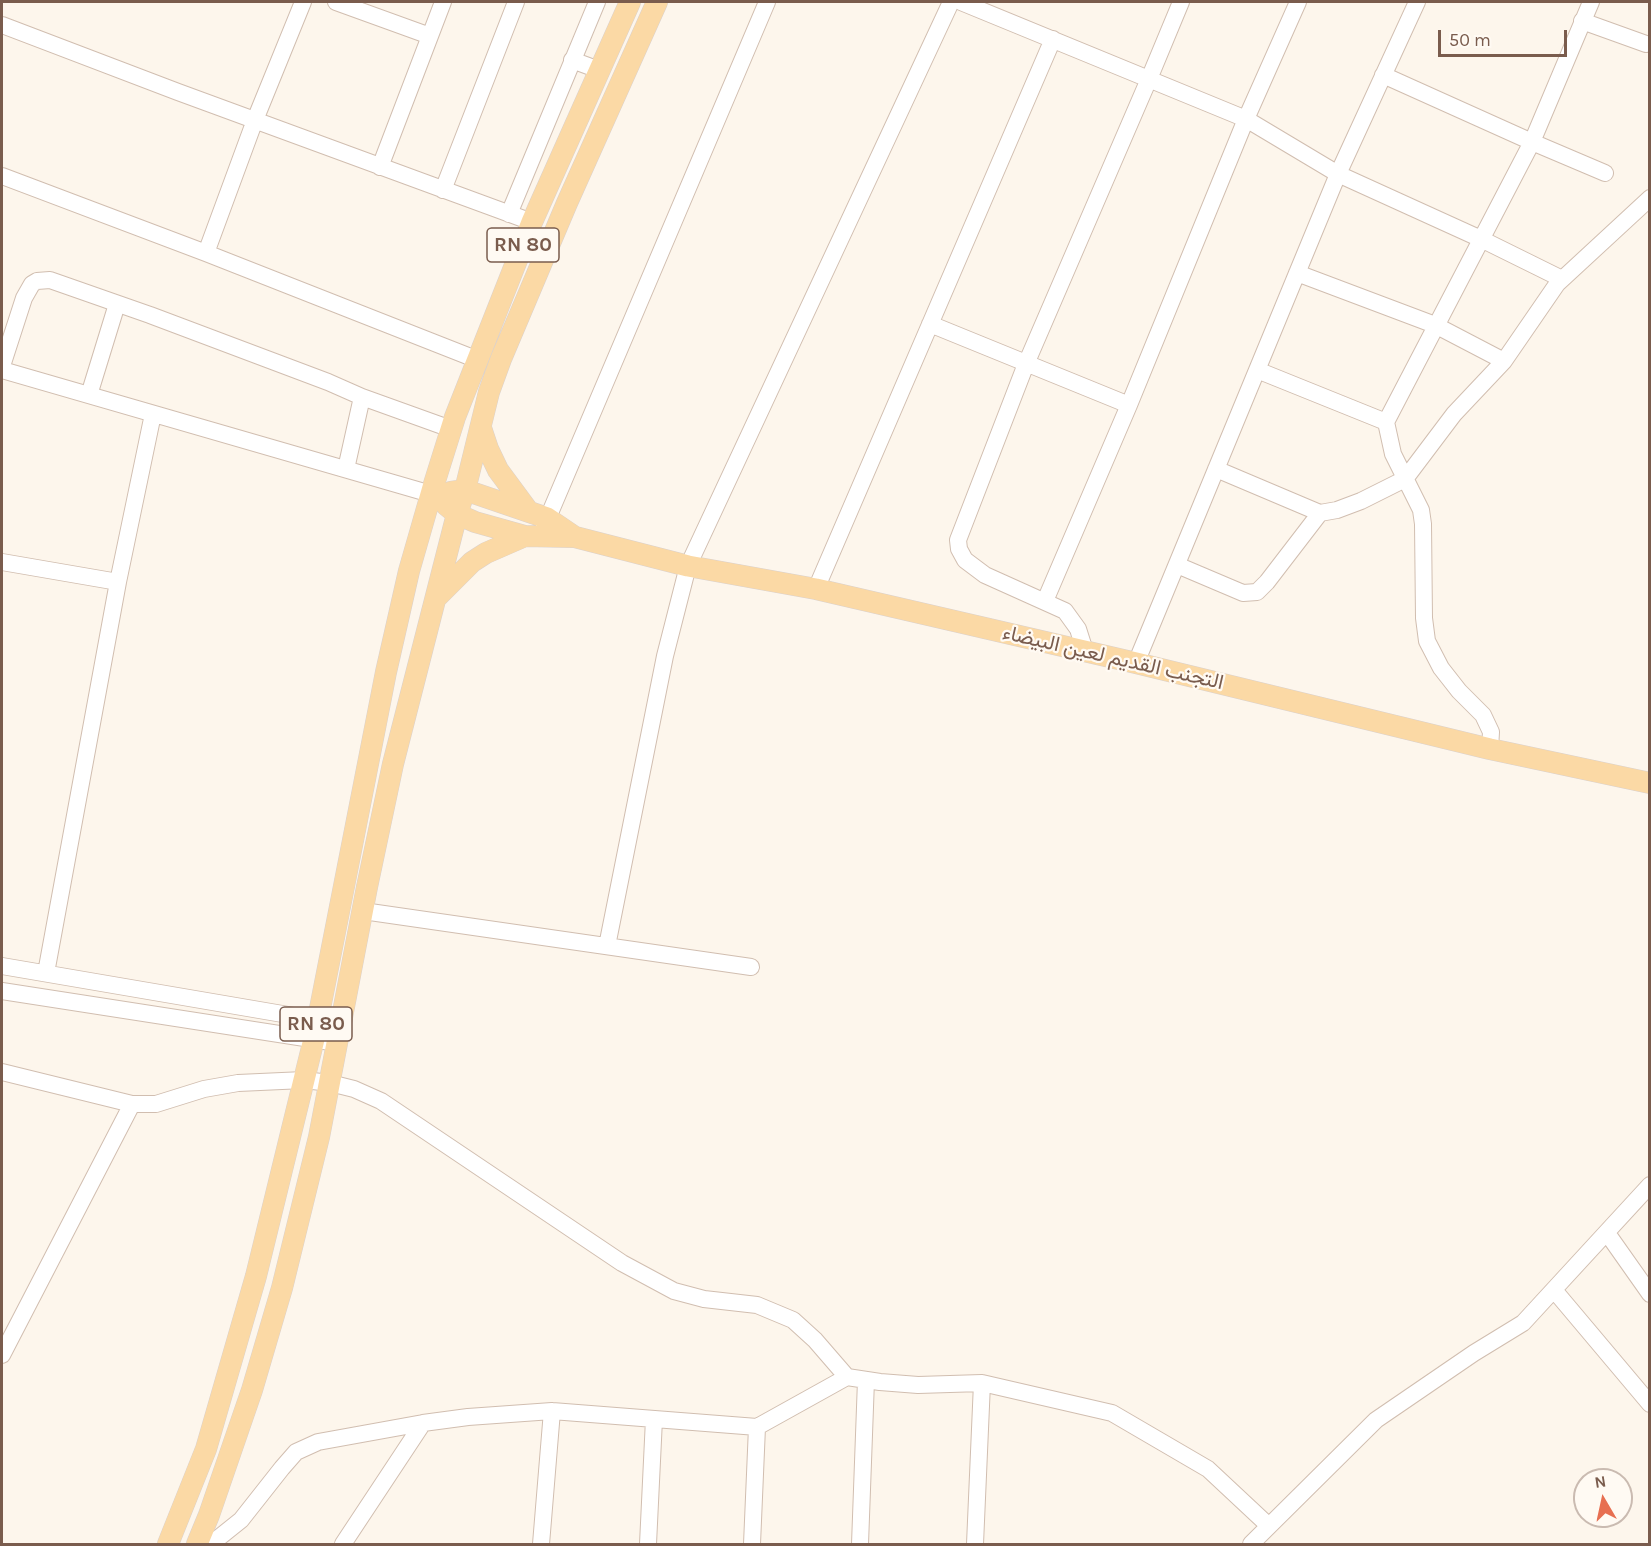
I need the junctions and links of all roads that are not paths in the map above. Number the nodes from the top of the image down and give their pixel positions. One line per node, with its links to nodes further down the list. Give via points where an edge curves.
1 (303, 2): 25 (street)
2 (336, 2): 17 (street)
3 (443, 2): 17 (street)
4 (516, 2): 33 (street)
5 (597, 2): 20 (street)
6 (630, 2): 21 (main road, RN 80)
7 (657, 2): 54 (main road, RN 80, via 501,359)
8 (767, 2): 63 (street)
9 (951, 2): 66 (street)
10 (960, 2): 18 (street)
11 (1181, 2): 23 (street)
12 (1298, 2): 24 (street)
13 (1417, 2): 22 (street)
14 (1591, 2): 15 (street)
15 (1582, 21): 19 (street); 26 (street)
16 (2, 25): 25 (street)
17 (430, 36): 29 (street)
18 (1053, 39): 23 (street); 42 (street)
19 (1646, 44)
20 (572, 60): 21 (street); 27 (street)
21 (599, 70): 28 (main road, RN 80)
22 (1383, 75): 26 (street); 31 (street)
23 (1149, 79): 24 (street); 46 (street)
24 (1246, 119): 31 (street); 51 (street)
25 (255, 120): 29 (street); 38 (street)
26 (1532, 142): 30 (street); 37 (street)
27 (535, 152): 28 (street); 35 (street)
28 (558, 162): 36 (main road, RN 80)
29 (380, 167): 33 (street)
30 (1605, 173)
31 (1338, 174): 37 (street); 39 (street)
32 (2, 176): 38 (street)
33 (443, 190): 35 (street)
34 (1650, 198): 40 (street)
35 (509, 214): 36 (street)
36 (532, 222): 44 (main road, RN 80)
37 (1481, 239): 40 (street); 43 (street)
38 (206, 253): 44 (street)
39 (1297, 273): 43 (street); 48 (street)
40 (1562, 279): 45 (street)
41 (117, 304): 47 (street, via 50,280 37,281 24,297); 49 (street); 50 (street)
42 (930, 324): 46 (street); 68 (street)
43 (1436, 325): 45 (street); 53 (street)
44 (478, 360): 55 (main road, RN 80)
45 (1504, 361): 58 (street, via 1454,414)
46 (1026, 364): 51 (street); 70 (street, via 958,540 965,560 985,575)
47 (2, 368): 49 (street)
48 (1257, 370): 53 (street); 57 (street)
49 (89, 395): 52 (street)
50 (362, 397): 55 (street); 56 (street)
51 (1129, 405): 70 (street)
52 (153, 414): 56 (street); 67 (street)
53 (1386, 422): 58 (street, via 1393,454)
54 (481, 428): 59 (main road, RN 80); 63 (main road, via 498,470)
55 (451, 429): 60 (main road, RN 80)
56 (346, 469): 60 (street)
57 (1216, 469): 61 (street); 65 (street)
58 (1405, 479): 61 (street, via 1361,501); 73 (street, via 1421,510 1423,524 1427,641 1441,668 1483,715 1491,732)
59 (465, 490): 60 (main road); 62 (main road, RN 80); 63 (main road)
60 (431, 494): 62 (main road); 81 (main road, RN 80, via 386,672)
61 (1320, 513): 65 (street, via 1257,592 1243,593)
62 (457, 514): 63 (main road, via 475,522); 69 (main road, RN 80)
63 (536, 526): 66 (main road, التجنب القديم لعين البيضاء); 69 (main road, via 472,562)
64 (2, 562): 67 (street)
65 (1176, 565): 72 (street)
66 (688, 566): 68 (main road, التجنب القديم لعين البيضاء); 76 (street, via 665,656)
67 (118, 582): 79 (street)
68 (816, 589): 71 (main road, التجنب القديم لعين البيضاء)
69 (437, 597): 75 (main road, RN 80, via 393,764)
70 (1045, 601): 71 (street, via 1065,610 1078,629)
71 (1085, 651): 72 (main road, التجنب القديم لعين البيضاء)
72 (1136, 663): 73 (main road, التجنب القديم لعين البيضاء)
73 (1490, 749): 74 (main road, التجنب القديم لعين البيضاء)
74 (1650, 783)
75 (363, 911): 76 (street); 82 (main road, RN 80)
76 (607, 946): 78 (street)
77 (2, 966): 79 (street)
78 (751, 967)
79 (46, 973): 81 (street)
80 (2, 991): 81 (street)
81 (315, 1029): 82 (street); 84 (main road, RN 80)
82 (339, 1033): 85 (main road, RN 80)
83 (2, 1072): 86 (street)
84 (304, 1080): 85 (street); 86 (street, via 238,1083 156,1104); 101 (main road, RN 80, via 256,1276 206,1449)
85 (330, 1083): 92 (street, via 381,1101 622,1263 674,1291 757,1305 793,1320); 102 (main road, RN 80, via 285,1276 248,1401)
86 (132, 1104): 91 (street)
87 (1650, 1185): 88 (street)
88 (1606, 1233): 89 (street); 90 (street)
89 (1554, 1290): 95 (street); 100 (street, via 1523,1323 1376,1420)
90 (1650, 1294)
91 (2, 1355)
92 (847, 1377): 93 (street); 99 (street)
93 (866, 1380): 94 (street, via 918,1385); 108 (street)
94 (982, 1383): 100 (street, via 1112,1413 1208,1469); 109 (street)
95 (1650, 1404)
96 (552, 1411): 97 (street); 98 (street); 105 (street)
97 (654, 1419): 99 (street); 106 (street)
98 (423, 1423): 103 (street, via 318,1442 296,1452 241,1520); 104 (street)
99 (757, 1426): 107 (street)
100 (1269, 1526): 110 (street)
101 (168, 1545)
102 (197, 1545)
103 (211, 1545)
104 (344, 1545)
105 (541, 1545)
106 (648, 1545)
107 (752, 1545)
108 (860, 1545)
109 (975, 1545)
110 (1251, 1545)

